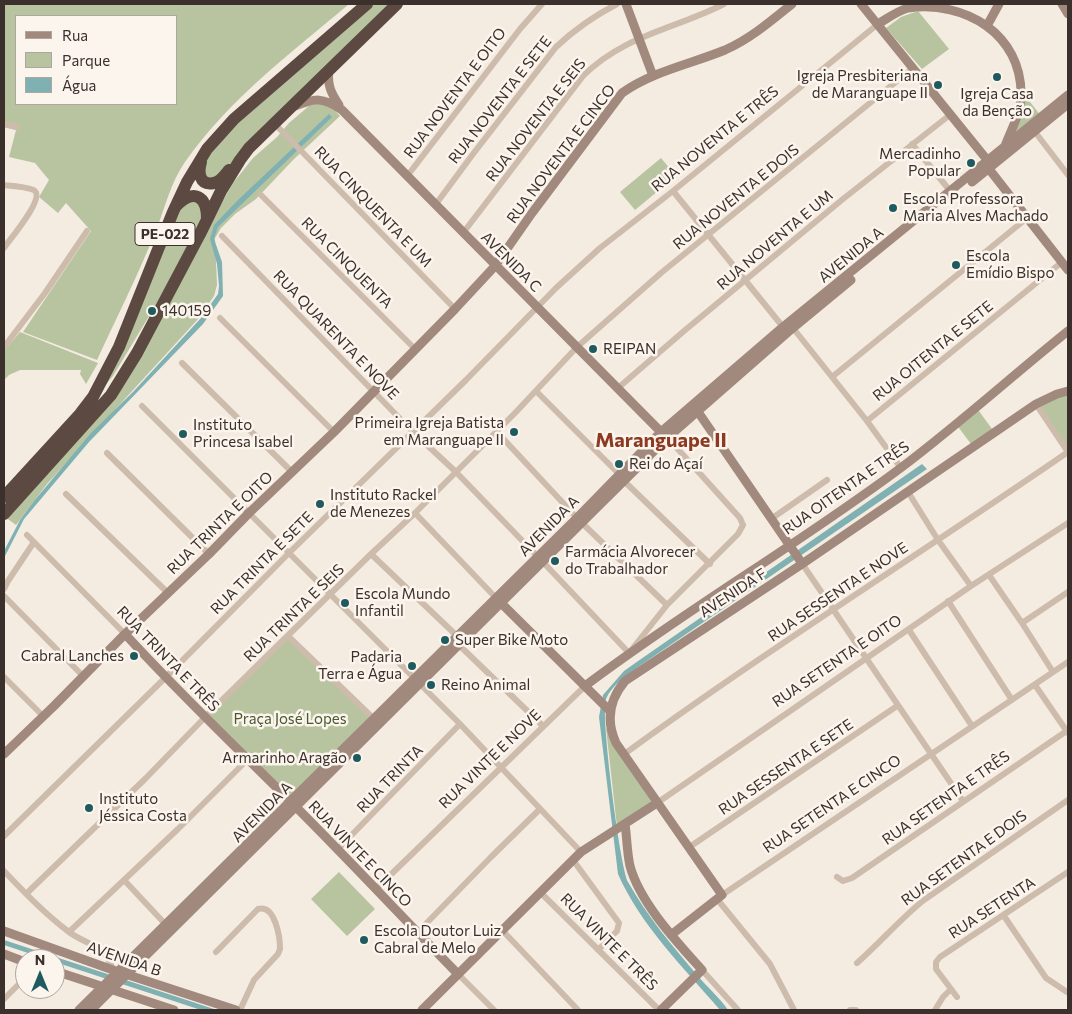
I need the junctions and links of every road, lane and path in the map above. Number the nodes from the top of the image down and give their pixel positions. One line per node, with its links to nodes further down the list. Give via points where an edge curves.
1 (367, 4): 29 (highway, PE-022, via 234,119)
2 (397, 4): 16 (highway, PE-022)
3 (542, 4): 32 (street, RUA NOVENTA E OITO)
4 (617, 4): 38 (street, RUA NOVENTA E SETE, via 592,17 556,47)
5 (626, 4): 14 (street)
6 (724, 4): 14 (street, RUA NOVENTA E SEIS)
7 (792, 4): 17 (street, RUA NOVENTA E CINCO, via 726,49)
8 (861, 4): 12 (street)
9 (999, 4): 13 (street)
10 (1062, 4): 11 (street)
11 (1068, 14)
12 (878, 24): 13 (street, RUA NOVENTA E TRÊS, via 898,11 922,6 957,8); 15 (street); 35 (street, RUA NOVENTA E TRÊS)
13 (988, 24): 28 (street, RUA NOVENTA E TRÊS, via 1008,44 1021,84 1019,112)
14 (638, 39): 17 (street); 43 (street, RUA NOVENTA E SEIS, via 608,54 583,76)
15 (913, 68): 22 (street); 45 (street, RUA NOVENTA E DOIS)
16 (329, 70): 20 (highway, PE-022); 21 (street, via 330,93)
17 (653, 76): 48 (street, RUA NOVENTA E CINCO, via 622,93)
18 (1068, 95): 26 (street, AVENIDA A)
19 (1068, 104): 26 (street, AVENIDA A)
20 (290, 108): 21 (street, via 323,100); 23 (highway, PE-022)
21 (342, 110): 32 (street, AVENIDA C)
22 (951, 114): 27 (street, RUA NOVENTA E UM); 31 (street)
23 (274, 122): 30 (highway, PE-022); 52 (street, RUA CINQUENTA E UM)
24 (4, 124): 25 (street)
25 (17, 127)
26 (1032, 129): 28 (street, AVENIDA A); 31 (street, AVENIDA A); 33 (street)
27 (912, 144): 36 (street); 50 (street, RUA NOVENTA E UM)
28 (1004, 148): 31 (street, AVENIDA A)
29 (202, 157): 30 (highway, via 199,173 208,183 220,180); 39 (highway, PE-022)
30 (240, 160): 41 (highway, PE-022)
31 (989, 165): 36 (street, AVENIDA A); 40 (street); 55 (street, AVENIDA A)
32 (408, 175): 38 (street, AVENIDA C)
33 (1068, 175)
34 (4, 185): 46 (street, via 30,189 37,195 34,206)
35 (673, 191): 45 (street); 51 (street, RUA NOVENTA E TRÊS, via 600,248)
36 (951, 192): 54 (street, AVENIDA A)
37 (261, 195): 59 (street, RUA CINQUENTA)
38 (436, 204): 43 (street, AVENIDA C)
39 (176, 206): 41 (highway, via 186,198 197,196 206,205); 83 (highway, PE-022, via 120,347 93,397)
40 (1027, 218): 47 (street); 61 (street)
41 (207, 219): 86 (highway, PE-022, via 137,353 111,395)
42 (87, 231): 57 (street)
43 (463, 233): 48 (street, AVENIDA C)
44 (222, 236): 63 (street, RUA QUARENTA E NOVE)
45 (708, 236): 50 (street); 58 (street, RUA NOVENTA E DOIS)
46 (5, 246)
47 (1062, 262): 49 (street); 69 (street, RUA OITENTA E SETE)
48 (495, 266): 51 (street, AVENIDA C); 52 (street, RUA TRINTA E OITO)
49 (1068, 270)
50 (745, 281): 54 (street); 62 (street, RUA NOVENTA E UM)
51 (537, 308): 58 (street, AVENIDA C); 71 (street, RUA TRINTA E SETE)
52 (455, 309): 59 (street, RUA TRINTA E OITO)
53 (220, 318): 70 (street)
54 (783, 327): 55 (street); 68 (street, AVENIDA A)
55 (794, 328): 61 (street); 68 (street, AVENIDA A)
56 (1067, 336): 76 (street, RUA OITENTA E TRÊS)
57 (4, 347)
58 (577, 347): 62 (street, AVENIDA C); 64 (street, RUA TRINTA E SEIS)
59 (415, 349): 63 (street, RUA TRINTA E OITO)
60 (182, 363): 77 (street)
61 (832, 377): 69 (street)
62 (618, 388): 73 (street, AVENIDA C)
63 (373, 391): 70 (street, RUA TRINTA E OITO); 71 (street, RUA QUARENTA E NOVE)
64 (536, 391): 72 (street, RUA TRINTA E SEIS); 79 (street)
65 (1068, 391): 66 (street, AVENIDA F)
66 (1036, 404): 74 (street); 81 (street, AVENIDA F)
67 (142, 406): 84 (street)
68 (695, 407): 73 (street, AVENIDA A); 87 (street)
69 (867, 420): 76 (street)
70 (334, 432): 77 (street, RUA TRINTA E OITO)
71 (413, 432): 78 (street, RUA QUARENTA E NOVE); 94 (street, RUA TRINTA E SETE)
72 (496, 432): 78 (street, RUA TRINTA E SEIS); 88 (street)
73 (664, 435): 79 (street, AVENIDA A); 99 (street, via 743,522 742,528)
74 (1068, 452): 91 (street, RUA SESSENTA E NOVE)
75 (107, 453): 95 (street)
76 (901, 468): 93 (street, RUA OITENTA E TRÊS)
77 (292, 472): 84 (street, RUA TRINTA E OITO)
78 (456, 472): 85 (street, RUA TRINTA E SEIS); 97 (street, RUA QUARENTA E NOVE)
79 (622, 478): 88 (street, AVENIDA A); 99 (street)
80 (827, 480): 87 (street)
81 (908, 492): 91 (street); 98 (street, AVENIDA F)
82 (66, 494): 104 (street)
83 (4, 497)
84 (249, 513): 94 (street); 95 (street, RUA TRINTA E OITO)
85 (415, 513): 96 (street, RUA TRINTA E SEIS); 107 (street)
86 (4, 514)
87 (772, 519): 93 (street)
88 (580, 520): 97 (street, AVENIDA A); 109 (street)
89 (1068, 523): 100 (street, RUA SETENTA E OITO)
90 (27, 535): 92 (street, RUA TRINTA E TRÊS)
91 (938, 540): 101 (street); 110 (street, RUA SESSENTA E NOVE)
92 (34, 542): 102 (street); 113 (street, RUA TRINTA E TRÊS)
93 (790, 547): 98 (street); 116 (street, RUA OITENTA E TRÊS)
94 (289, 553): 105 (street); 122 (street, RUA TRINTA E SETE)
95 (209, 554): 104 (street, RUA TRINTA E OITO)
96 (371, 554): 105 (street, RUA TRINTA E SEIS); 115 (street)
97 (540, 559): 107 (street, AVENIDA A); 116 (street, RUA QUARENTA E NOVE)
98 (801, 563): 110 (street); 128 (street, AVENIDA F, via 624,681)
99 (710, 564): 109 (street)
100 (989, 575): 101 (street, RUA SETENTA E OITO); 111 (street)
101 (972, 586): 108 (street, RUA SETENTA E OITO)
102 (4, 589)
103 (1068, 592): 111 (street)
104 (168, 593): 113 (street, RUA TRINTA E OITO)
105 (330, 595): 114 (street, RUA TRINTA E SEIS); 123 (street)
106 (5, 598): 120 (street)
107 (498, 600): 115 (street, AVENIDA A); 125 (street)
108 (948, 602): 112 (street, RUA SETENTA E OITO); 126 (street)
109 (667, 606): 116 (street)
110 (833, 610): 117 (street); 137 (street, RUA SESSENTA E NOVE)
111 (1022, 623): 119 (street)
112 (909, 630): 117 (street, RUA SETENTA E OITO); 134 (street)
113 (125, 634): 120 (street, RUA TRINTA E OITO); 122 (street, RUA TRINTA E TRÊS)
114 (288, 636): 130 (street, RUA TRINTA E SEIS); 131 (street)
115 (458, 641): 123 (street, AVENIDA A); 133 (street)
116 (629, 653): 125 (street, RUA VINTE E NOVE)
117 (866, 659): 127 (street); 143 (street, RUA SETENTA E OITO)
118 (1068, 662): 119 (street, RUA SETENTA E CINCO)
119 (1053, 672): 124 (street, RUA SETENTA E CINCO)
120 (83, 676): 129 (street, RUA TRINTA E OITO)
121 (4, 677): 129 (street)
122 (165, 678): 130 (street, RUA TRINTA E TRÊS); 147 (street, RUA TRINTA E SETE)
123 (416, 682): 131 (street, AVENIDA A); 132 (street); 144 (street, AVENIDA A)
124 (1035, 685): 126 (street, RUA SETENTA E CINCO); 135 (street)
125 (584, 686): 128 (street); 133 (street, RUA VINTE E NOVE)
126 (1012, 700): 134 (street, RUA SETENTA E CINCO)
127 (898, 706): 138 (street); 148 (street, RUA SESSENTA E SETE)
128 (608, 709): 137 (street, AVENIDA F, via 612,735)
129 (43, 716): 136 (street, RUA TRINTA E OITO)
130 (205, 717): 139 (street, RUA TRINTA E TRÊS); 158 (street, RUA TRINTA E SEIS)
131 (374, 718): 144 (street, AVENIDA A)
132 (460, 724): 140 (street); 149 (street, RUA TRINTA)
133 (543, 726): 140 (street, RUA VINTE E NOVE)
134 (972, 726): 138 (street, RUA SETENTA E CINCO)
135 (1068, 731): 142 (street, RUA SETENTA E TRÊS)
136 (4, 754)
137 (623, 755): 143 (street, AVENIDA F)
138 (931, 755): 142 (street); 159 (street, RUA SETENTA E CINCO)
139 (248, 759): 144 (street, RUA TRINTA E TRÊS); 155 (street)
140 (500, 767): 145 (street); 156 (street, RUA VINTE E NOVE)
141 (1068, 800): 169 (street, RUA SETENTA E DOIS, via 924,900)
142 (963, 801): 154 (street, RUA SETENTA E TRÊS, via 852,878 843,881)
143 (657, 802): 146 (street, RUA SETENTA E OITO); 148 (street, AVENIDA F)
144 (294, 805): 149 (street, RUA VINTE E CINCO); 161 (street, AVENIDA A)
145 (540, 809): 150 (street); 165 (street)
146 (624, 825): 150 (street, RUA SETENTA E OITO); 166 (street, via 629,858 639,888)
147 (4, 836)
148 (688, 848): 159 (street, AVENIDA F)
149 (337, 850): 156 (street, RUA VINTE E CINCO)
150 (581, 852): 151 (street, RUA SETENTA E OITO)
151 (573, 860): 157 (street, RUA SETENTA E OITO); 167 (street, via 619,923 617,931)
152 (4, 871): 158 (street)
153 (1068, 872): 160 (street, RUA SETENTA)
154 (837, 877)
155 (124, 880): 161 (street); 164 (street)
156 (375, 890): 165 (street, RUA VINTE E CINCO)
157 (540, 892): 162 (street, RUA SETENTA E OITO); 167 (street, RUA VINTE E TRÊS)
158 (26, 894): 164 (street)
159 (719, 897): 166 (street, RUA SETENTA E CINCO); 190 (street, AVENIDA F, via 770,964)
160 (1004, 916): 176 (street, RUA SETENTA, via 936,962 936,969); 177 (street, via 1046,978)
161 (169, 928): 171 (street, AVENIDA A)
162 (502, 930): 173 (street, RUA SETENTA E OITO); 187 (street)
163 (4, 931): 171 (street, AVENIDA B)
164 (69, 932): 171 (street, via 97,946)
165 (417, 933): 173 (street, RUA VINTE E CINCO)
166 (670, 935): 170 (street)
167 (598, 950): 188 (street, RUA VINTE E TRÊS)
168 (216, 952): 184 (street, via 258,909 264,908 273,917 280,949 254,980)
169 (857, 963)
170 (701, 971): 188 (street); 189 (street)
171 (120, 973): 174 (street, AVENIDA A); 183 (street, AVENIDA B)
172 (65, 974): 174 (street)
173 (458, 974): 185 (street, RUA SETENTA E OITO); 186 (street, RUA VINTE E CINCO)
174 (109, 987): 180 (street, AVENIDA A); 181 (street, AVENIDA A); 182 (street)
175 (15, 988): 178 (street)
176 (950, 990): 179 (street); 193 (street)
177 (1067, 992)
178 (4, 998)
179 (957, 998)
180 (79, 1010)
181 (91, 1010)
182 (174, 1010)
183 (236, 1010)
184 (240, 1010)
185 (422, 1010)
186 (494, 1010)
187 (578, 1010)
188 (660, 1010)
189 (738, 1010)
190 (794, 1010)
191 (850, 1010): 192 (street)
192 (856, 1010)
193 (935, 1010)

